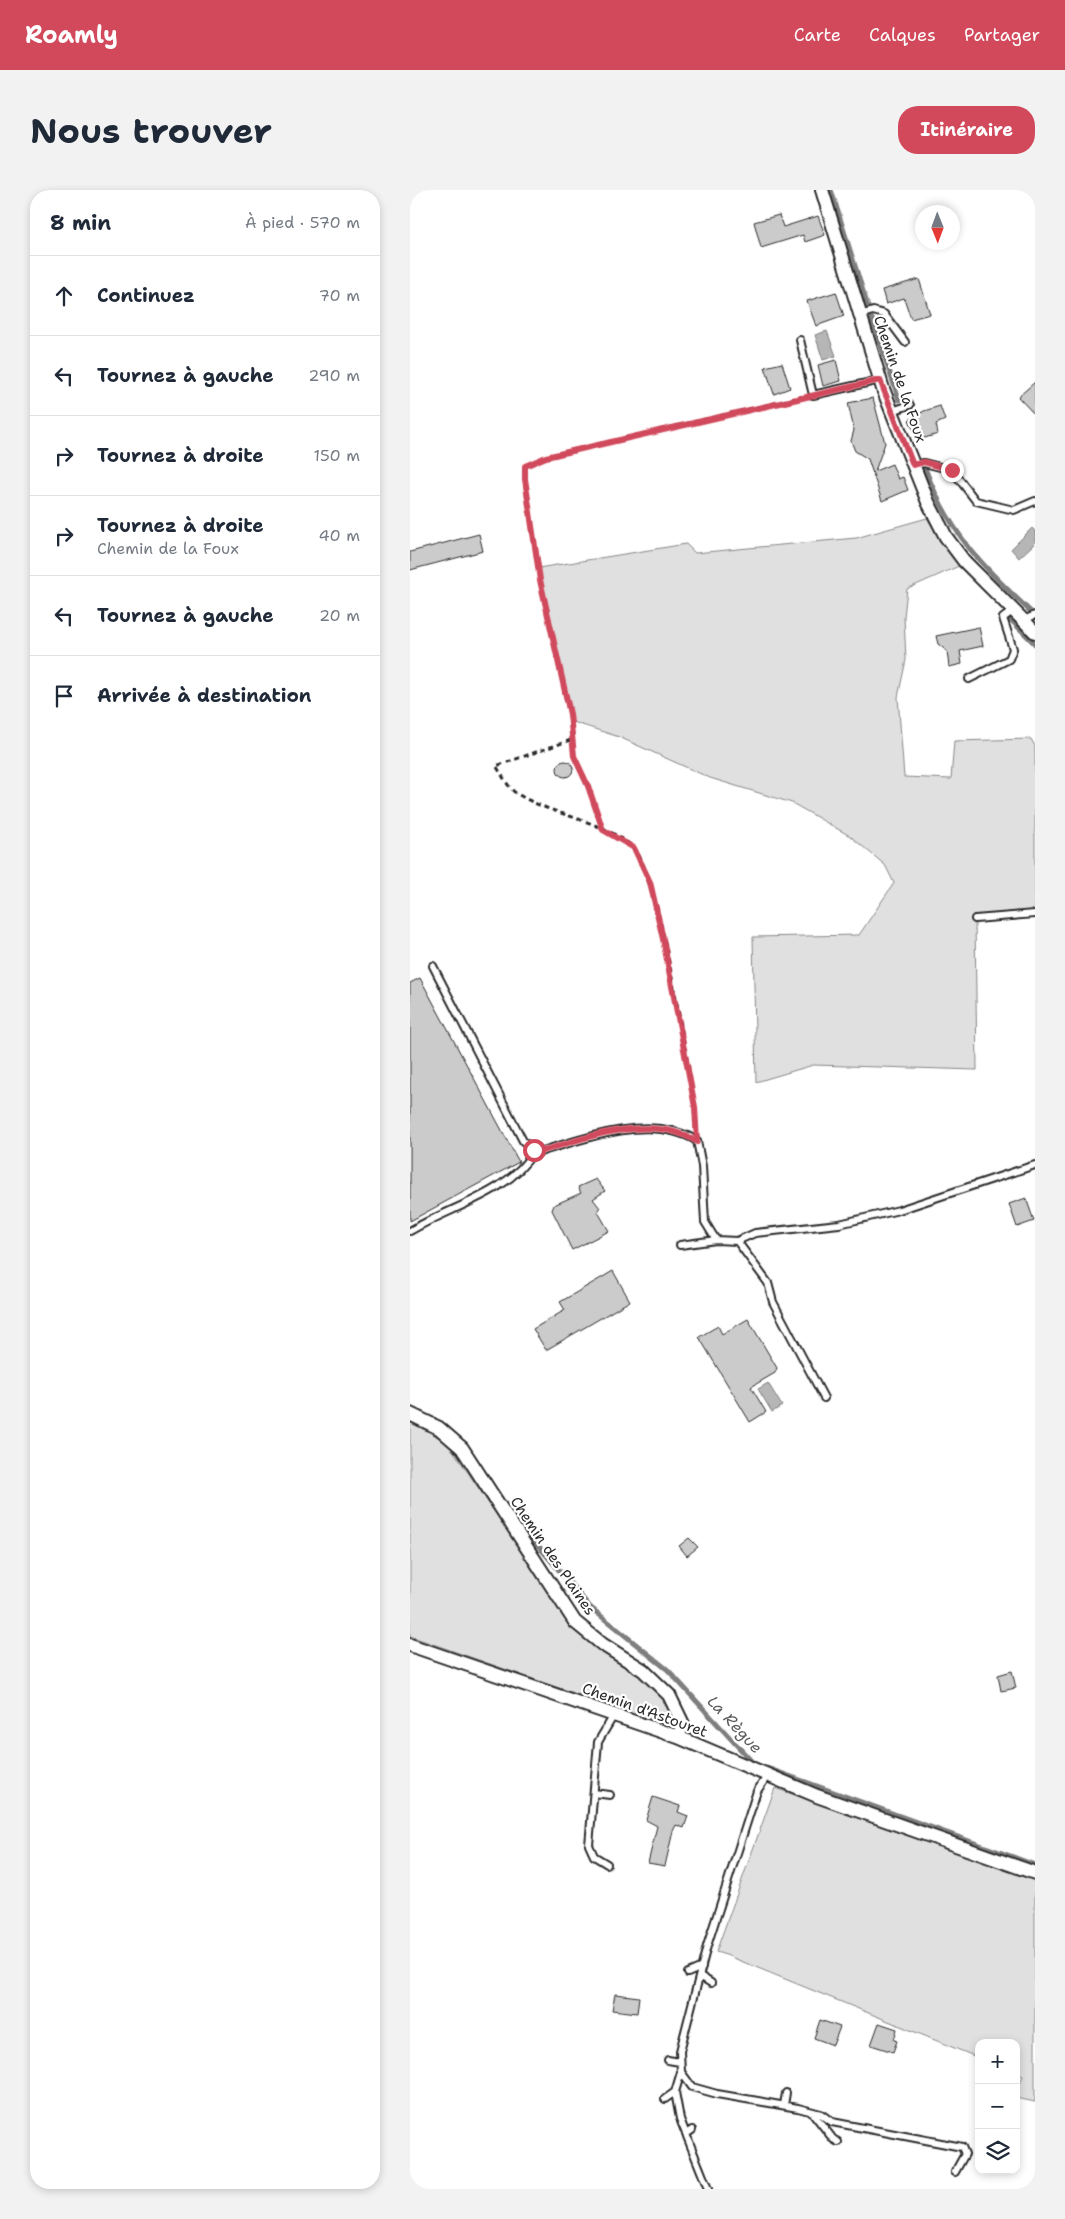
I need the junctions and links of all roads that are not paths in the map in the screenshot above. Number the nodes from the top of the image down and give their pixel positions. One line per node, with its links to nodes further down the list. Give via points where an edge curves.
1 (822, 190): 2 (street, Chemin de la Foux)
2 (860, 315): 4 (lane, via 873,311 884,314); 5 (street, Chemin de la Foux)
3 (800, 340): 5 (lane, via 813,395)
4 (906, 342)
5 (880, 380): 7 (street, Chemin de la Foux)
6 (910, 405): 7 (lane)
7 (892, 410): 8 (street, Chemin de la Foux)
8 (913, 465): 9 (lane, via 924,462 952,470 976,501 1014,510); 10 (street, Chemin de la Foux, via 946,537 964,561)
9 (1035, 501)
10 (1014, 610): 11 (street, Chemin de la Foux); 13 (lane, via 1003,618 1013,649 1009,659)
11 (1029, 617): 12 (street, Chemin de la Foux)
12 (1035, 632)
13 (968, 679)
14 (1035, 914): 15 (lane)
15 (975, 919)
16 (433, 966): 17 (lane, via 523,1141)
17 (534, 1150): 19 (lane, via 526,1165 508,1180); 20 (lane, via 537,1153 595,1134 662,1128 684,1134 697,1142 702,1166 705,1222)
18 (1035, 1165): 21 (lane, via 899,1210 839,1224 755,1233)
19 (410, 1231)
20 (716, 1240): 21 (lane); 22 (lane)
21 (737, 1241): 23 (lane, via 768,1283 773,1302)
22 (680, 1245)
23 (824, 1398)
24 (410, 1414): 27 (street, Chemin des Plaines, via 439,1428 462,1448 575,1622 643,1670 668,1695 683,1724)
25 (410, 1645): 26 (street, Chemin d'Astouret)
26 (614, 1715): 27 (street, Chemin d'Astouret); 29 (lane, via 598,1742)
27 (678, 1737): 28 (street, Chemin d'Astouret)
28 (768, 1775): 32 (street, Chemin d'Astouret, via 817,1796); 33 (lane, via 757,1791)
29 (594, 1793): 30 (lane); 31 (lane, via 589,1845 594,1856)
30 (610, 1795)
31 (607, 1864)
32 (1035, 1873)
33 (702, 1967): 34 (lane); 35 (lane)
34 (688, 1973)
35 (700, 1976): 36 (lane); 38 (lane)
36 (711, 1983)
37 (668, 2060): 38 (lane)
38 (680, 2062): 39 (lane)
39 (681, 2072): 40 (lane); 43 (lane, via 692,2087)
40 (675, 2092): 42 (lane); 48 (lane)
41 (786, 2093): 43 (lane)
42 (665, 2099)
43 (784, 2105): 44 (lane)
44 (812, 2112): 45 (lane); 50 (lane, via 832,2122 962,2147 966,2154)
45 (821, 2123): 47 (lane); 49 (lane)
46 (692, 2130): 48 (lane)
47 (819, 2131)
48 (686, 2134): 51 (lane)
49 (838, 2142)
50 (955, 2172)
51 (708, 2189)

